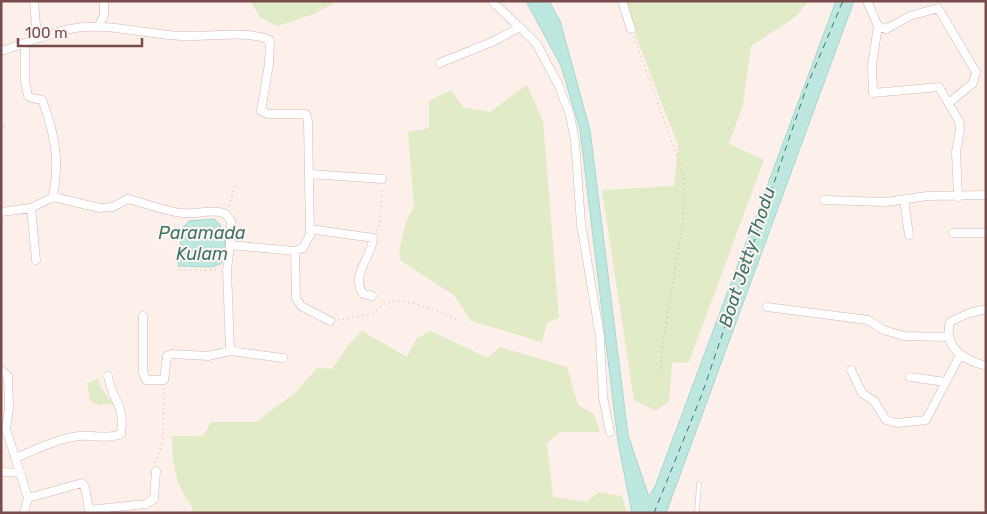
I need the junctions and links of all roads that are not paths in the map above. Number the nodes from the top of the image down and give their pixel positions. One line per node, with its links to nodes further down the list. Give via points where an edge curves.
1 (34, 1): 10 (street)
2 (104, 1): 7 (street, via 104,15)
3 (492, 1): 8 (street)
4 (622, 1): 9 (street)
5 (867, 1): 6 (street)
6 (878, 26): 14 (street, via 886,29 910,16 938,8 974,64); 16 (street, via 872,65 873,93 933,86 939,87)
7 (98, 27): 10 (street, via 71,28); 17 (street, via 187,36 258,35 270,40 261,111 268,114 306,114)
8 (520, 27): 13 (street); 48 (street, via 546,59 570,115 581,224 600,337 603,397)
9 (631, 29)
10 (37, 38): 11 (street)
11 (25, 44): 12 (street); 20 (street, via 26,92 32,98 42,100 56,152 58,173)
12 (1, 51)
13 (440, 63)
14 (976, 78): 15 (street); 16 (street, via 969,88)
15 (986, 82)
16 (949, 103): 21 (street, via 960,130 956,152)
17 (309, 174): 18 (street); 26 (street)
18 (382, 179)
19 (986, 195): 21 (street)
20 (54, 197): 24 (street); 30 (street, via 100,208 113,207 127,199 185,214 217,211 226,214 230,221)
21 (958, 197): 23 (street, via 927,196)
22 (824, 200): 23 (street)
23 (904, 200): 29 (street)
24 (31, 208): 25 (street); 32 (street)
25 (1, 212)
26 (310, 230): 31 (street, via 303,248); 33 (street, via 373,238 358,288 363,294)
27 (953, 233): 28 (street)
28 (986, 233)
29 (909, 235)
30 (230, 244): 31 (street); 39 (street, via 227,270)
31 (295, 251): 37 (street, via 296,298 301,306)
32 (36, 260)
33 (372, 296)
34 (767, 307): 38 (street, via 868,320 884,330 904,336)
35 (986, 309): 38 (street, via 950,322)
36 (143, 316): 39 (street, via 143,372 146,380 164,380 167,356 172,354 208,356)
37 (330, 321)
38 (948, 337): 40 (street)
39 (230, 351): 41 (street)
40 (960, 355): 42 (street, via 969,362); 47 (street)
41 (283, 358)
42 (986, 366)
43 (851, 370): 47 (street, via 862,393 874,401 890,423 926,420)
44 (2, 373): 49 (street, via 8,376 10,390 6,433)
45 (108, 376): 49 (street, via 111,394 120,404 124,417 121,434 68,438)
46 (910, 377): 47 (street)
47 (945, 382)
48 (610, 432)
49 (16, 458): 52 (street)
50 (156, 471): 54 (street, via 154,499 146,504 89,510 82,483)
51 (1, 472): 52 (street)
52 (21, 473): 54 (street)
53 (699, 484): 56 (lane)
54 (28, 498): 55 (street)
55 (24, 513)
56 (697, 513)

